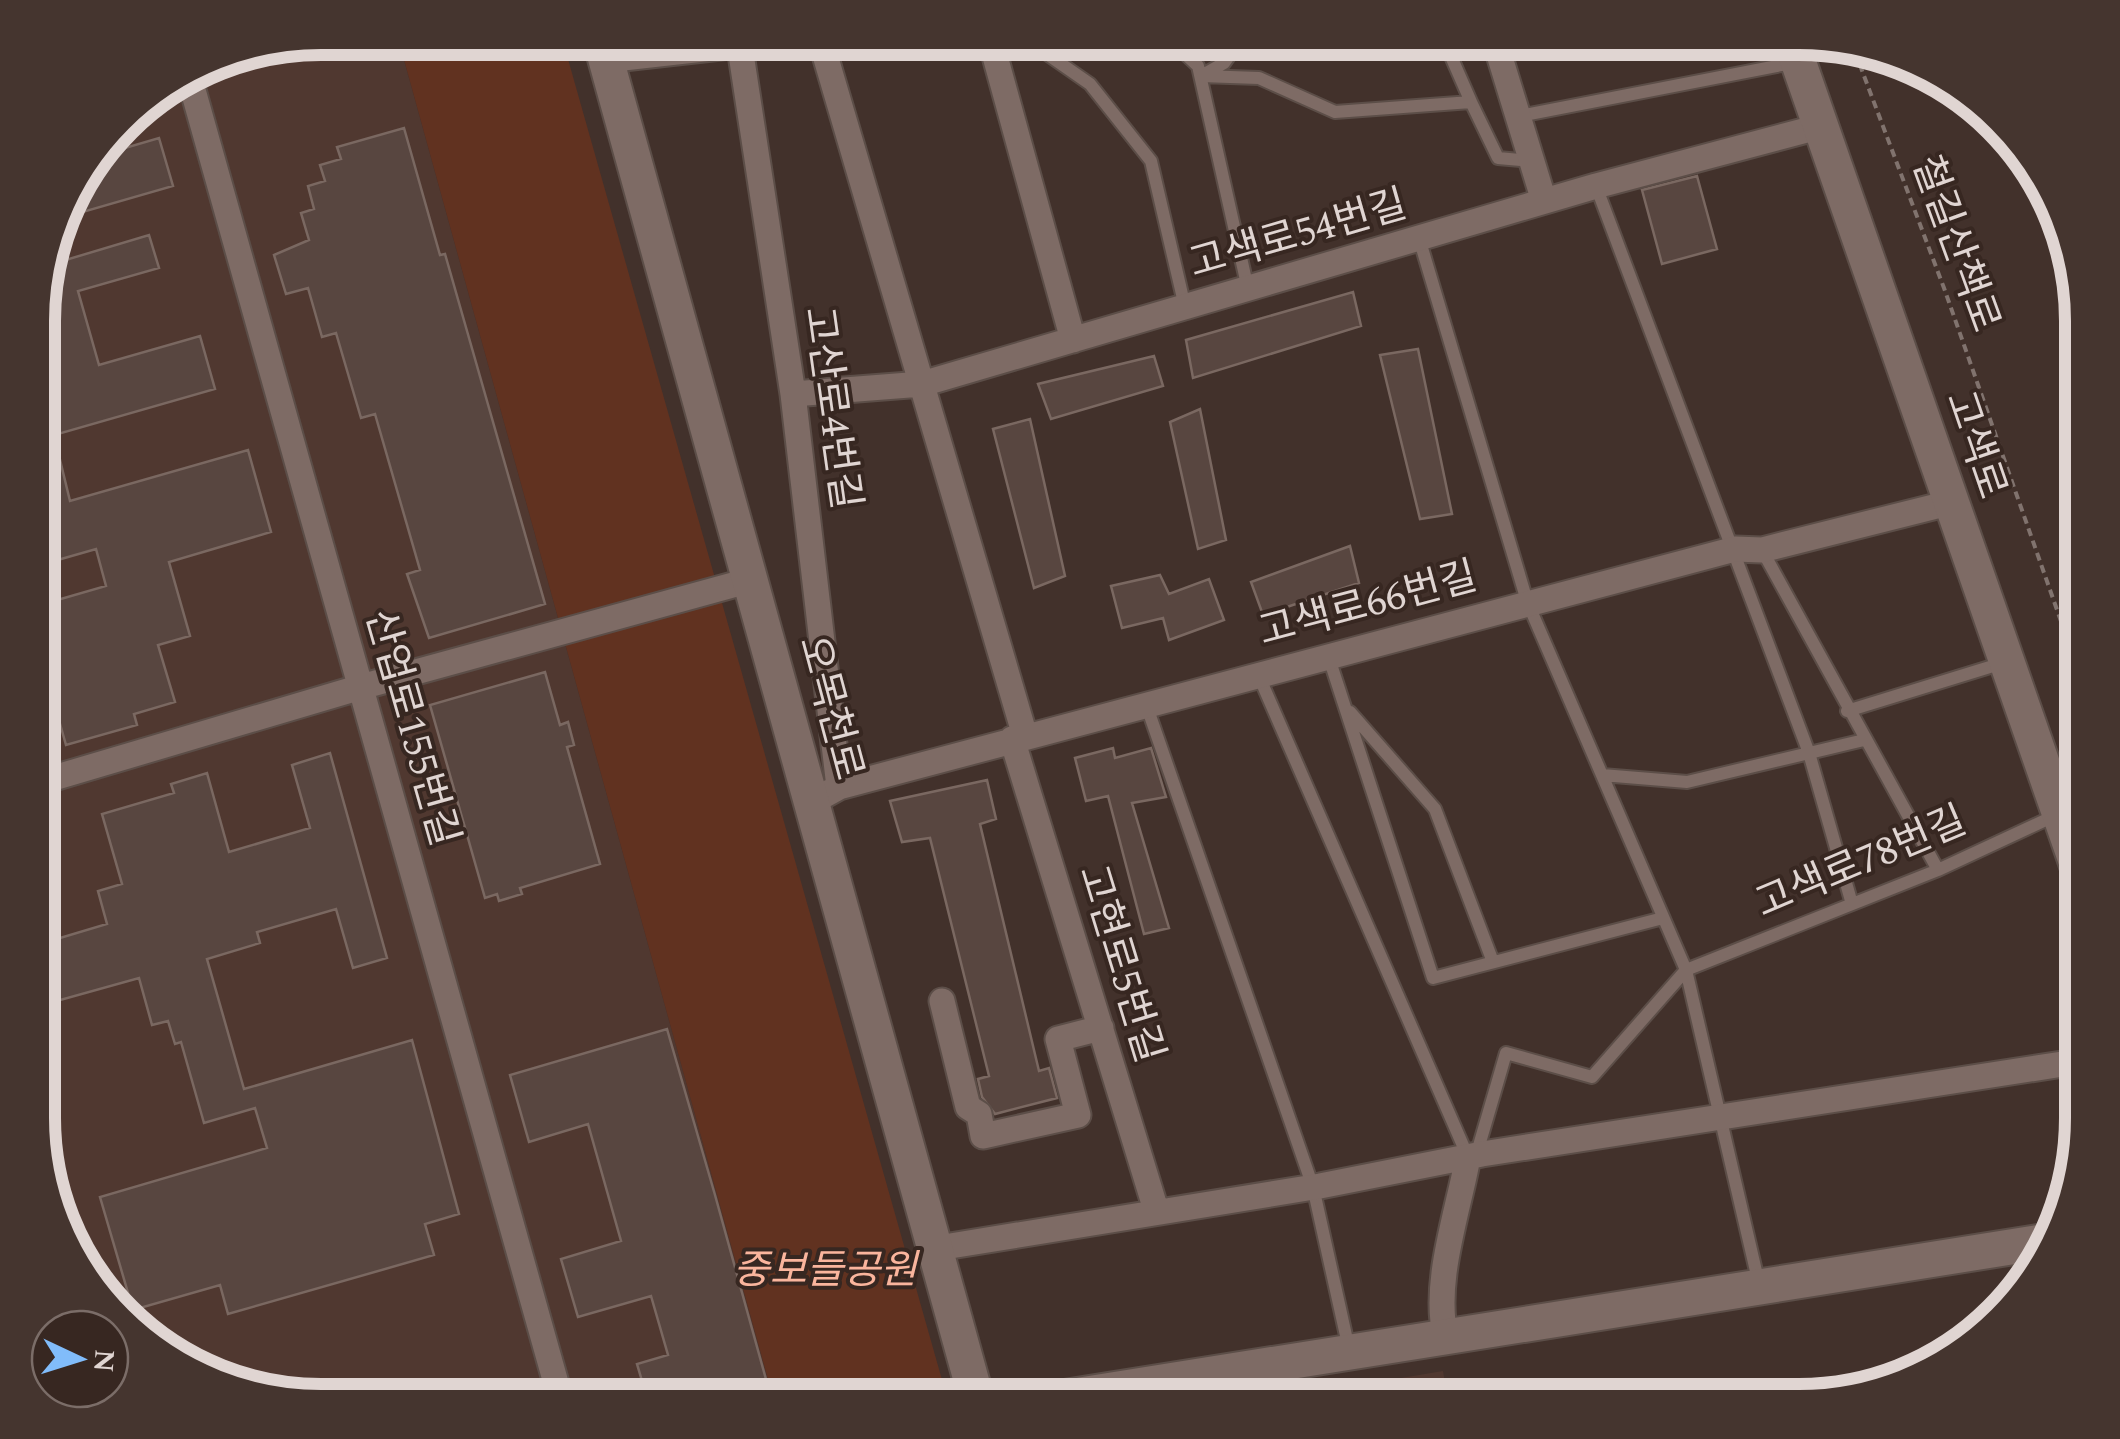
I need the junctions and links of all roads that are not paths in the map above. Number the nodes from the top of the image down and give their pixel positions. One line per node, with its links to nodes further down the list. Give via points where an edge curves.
1 (606, 56): 29 (street, 오목천로)
2 (750, 56): 25 (street, 고산로4번길)
3 (825, 56): 24 (street, 고현로5번길)
4 (995, 56): 23 (street)
5 (1050, 56): 22 (lane, via 1090,84 1151,161)
6 (1187, 56): 12 (lane)
7 (1230, 56): 12 (lane)
8 (1452, 56): 14 (lane)
9 (1500, 56): 15 (street)
10 (1769, 56): 15 (lane)
11 (1796, 56): 16 (street, 고색로)
12 (1200, 76): 14 (lane, via 1259,78 1335,112); 21 (lane)
13 (192, 88): 34 (street, 산업로155번길)
14 (1471, 102): 17 (lane, via 1498,158)
15 (1520, 116): 17 (street)
16 (1822, 126): 18 (street, 고색로54번길); 26 (street, 고색로)
17 (1532, 160): 19 (street)
18 (1596, 186): 19 (street, 고색로54번길); 27 (lane)
19 (1544, 201): 20 (street, 고색로54번길)
20 (1419, 238): 21 (street, 고색로54번길); 30 (lane)
21 (1248, 289): 22 (street, 고색로54번길)
22 (1185, 308): 23 (street, 고색로54번길)
23 (1073, 340): 24 (street, 고색로54번길)
24 (922, 384): 25 (street, 고색로54번길); 38 (street, 고현로5번길)
25 (793, 394): 44 (street, 고산로4번길)
26 (1950, 503): 28 (street, 고색로66번길); 32 (street, 고색로)
27 (1736, 548): 28 (street, 고색로66번길); 30 (street, 고색로66번길); 40 (lane)
28 (1762, 550): 37 (lane)
29 (751, 580): 34 (street); 44 (street, 오목천로)
30 (1527, 602): 31 (street, 고색로66번길); 41 (lane)
31 (1328, 655): 33 (street, 고색로66번길); 36 (lane)
32 (2008, 661): 37 (lane); 43 (street, 고색로)
33 (1258, 674): 35 (street, 고색로66번길); 55 (lane)
34 (361, 687): 42 (street); 63 (street, 산업로155번길)
35 (1146, 704): 38 (street, 고색로66번길); 56 (lane)
36 (1344, 707): 49 (lane, via 1435,809); 49 (lane, via 1433,978)
37 (1847, 711): 39 (lane)
38 (1018, 738): 44 (street, 고색로66번길); 52 (street, 고현로5번길)
39 (1864, 740): 40 (lane); 46 (lane)
40 (1810, 754): 41 (lane, via 1687,782); 47 (lane)
41 (1602, 775): 48 (lane)
42 (56, 777)
43 (2064, 792)
44 (826, 794): 59 (street, 오목천로)
45 (2064, 811): 46 (lane, 고색로78번길)
46 (1938, 870): 47 (lane, 고색로78번길)
47 (1852, 904): 50 (lane, 고색로78번길)
48 (1663, 918): 49 (lane); 50 (lane)
49 (1493, 962)
50 (1686, 970): 54 (lane); 55 (lane, via 1592,1077 1506,1053)
51 (942, 1001): 52 (street, via 968,1107 979,1114 991,1143 1078,1116 1058,1039)
52 (1100, 1028): 57 (street, 고현로5번길)
53 (2064, 1063): 54 (street)
54 (1721, 1118): 55 (street); 60 (lane)
55 (1472, 1156): 56 (street); 61 (street, via 1443,1293)
56 (1313, 1187): 57 (street); 62 (lane)
57 (1156, 1210): 59 (street)
58 (2033, 1243): 60 (street)
59 (938, 1248): 64 (street, 오목천로)
60 (1760, 1286): 61 (street)
61 (1446, 1339): 62 (street)
62 (1350, 1355): 65 (street)
63 (556, 1383)
64 (973, 1383)
65 (1160, 1384)

